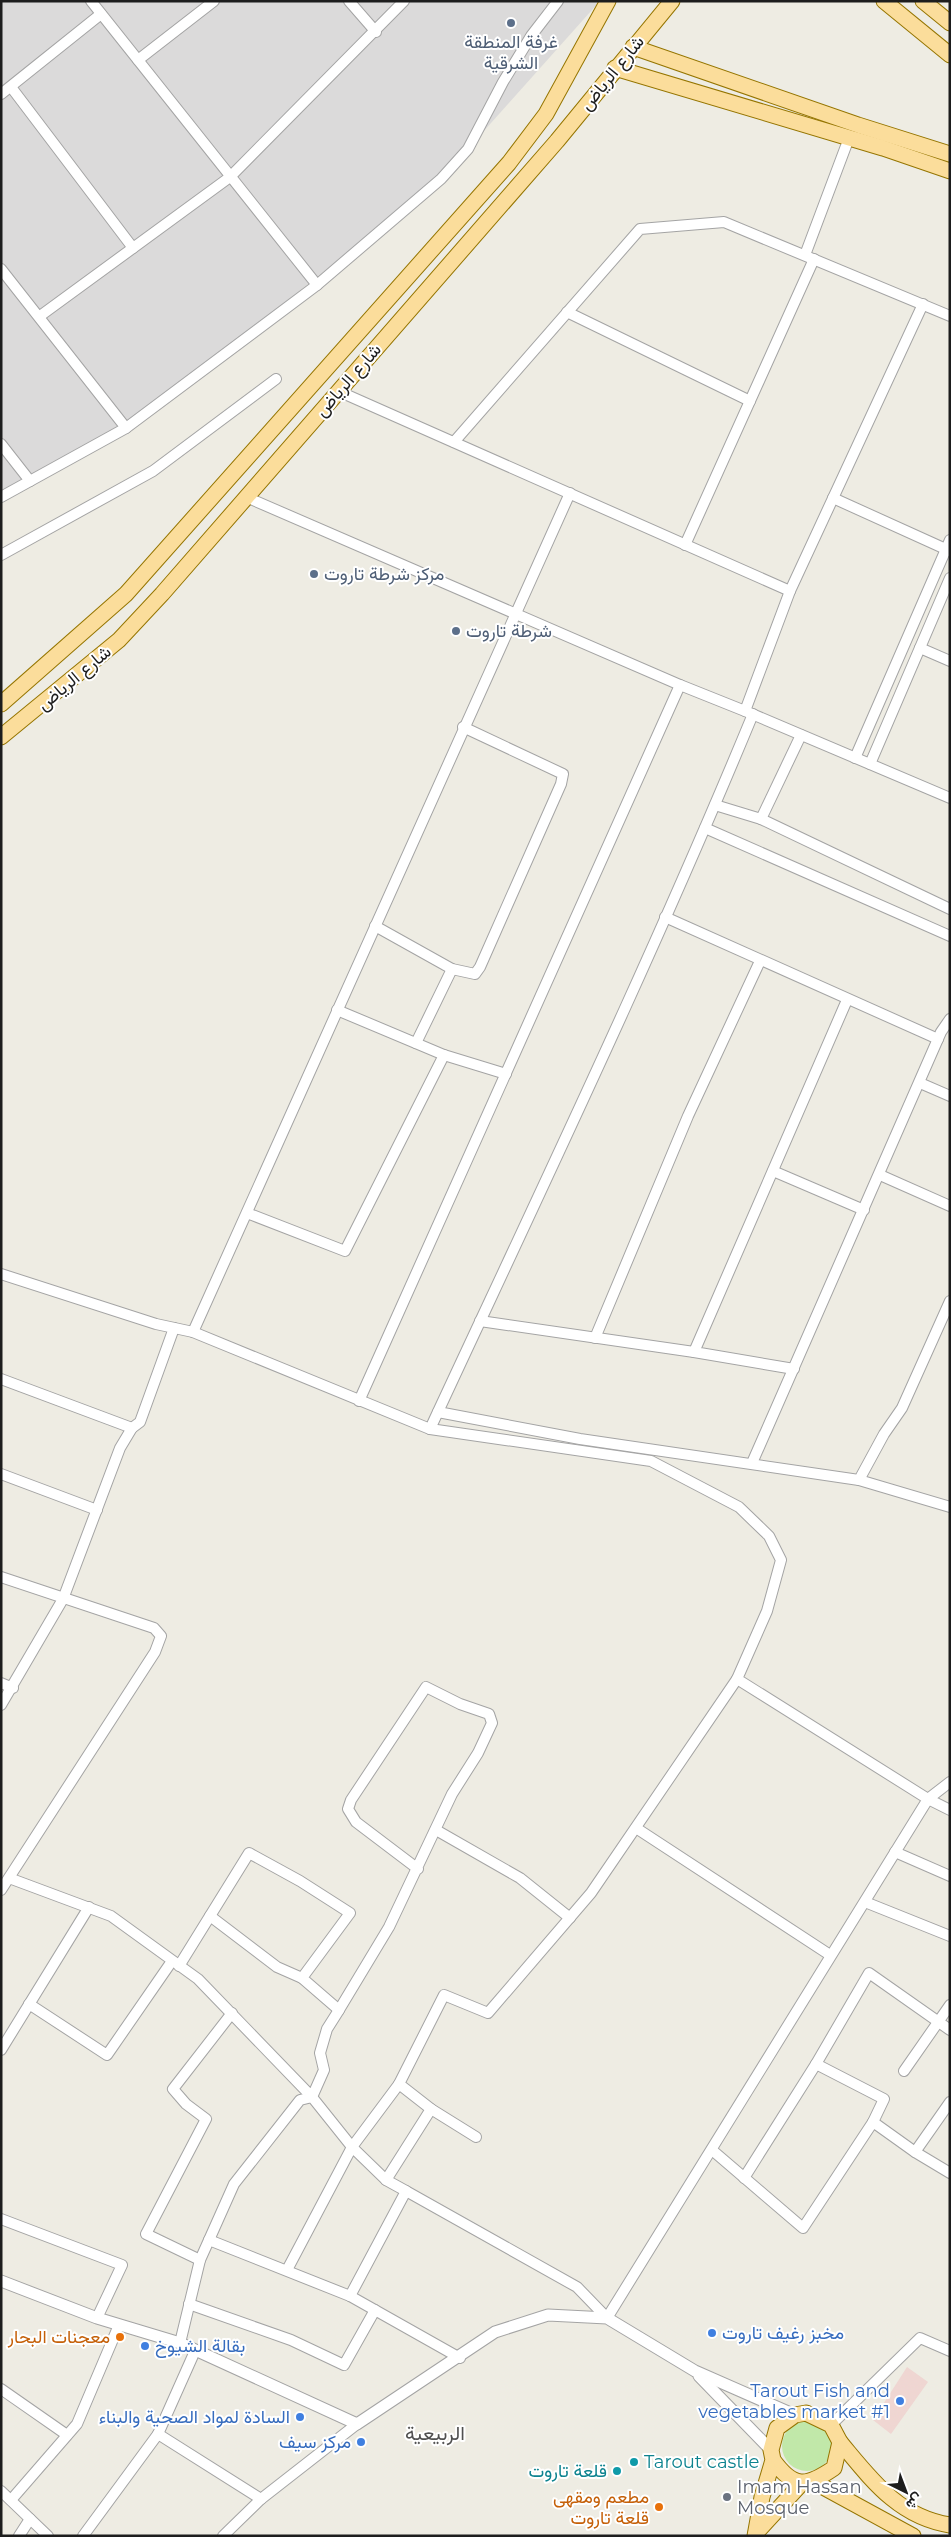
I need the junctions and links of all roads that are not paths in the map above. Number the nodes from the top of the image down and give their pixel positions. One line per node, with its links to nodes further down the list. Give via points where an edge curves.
1 (90, 1): 10 (street)
2 (214, 1): 15 (street)
3 (349, 1): 12 (street)
4 (404, 1): 12 (street)
5 (558, 1): 26 (street, via 531,36 503,82 468,149 442,179)
6 (608, 1): 51 (main road, شارع الرياض, via 546,114 509,163 126,594)
7 (672, 1): 13 (main road, شارع الرياض)
8 (884, 1): 14 (main road)
9 (924, 1): 11 (main road)
10 (101, 14): 15 (street); 17 (street)
11 (950, 23)
12 (376, 32): 22 (street)
13 (632, 47): 16 (main road, شارع الرياض); 20 (main road, via 858,126)
14 (950, 55)
15 (138, 60): 22 (street)
16 (615, 68): 19 (main road); 32 (main road, شارع الرياض, via 557,141)
17 (11, 87): 18 (street); 23 (street)
18 (1, 94)
19 (849, 138): 21 (main road); 24 (street)
20 (950, 154)
21 (950, 171)
22 (230, 177): 23 (street); 26 (street)
23 (134, 248): 29 (street)
24 (810, 257): 27 (street); 28 (street, via 724,222 640,229); 33 (street)
25 (1, 269): 29 (street)
26 (317, 285): 34 (street)
27 (923, 304): 30 (street); 41 (street)
28 (567, 312): 33 (street); 35 (street)
29 (40, 316): 34 (street)
30 (950, 316)
31 (276, 379): 44 (street, via 153,471)
32 (338, 391): 35 (street); 40 (main road, شارع الرياض)
33 (750, 401): 42 (street)
34 (126, 428): 37 (street)
35 (454, 442): 38 (street)
36 (1, 444): 37 (street)
37 (30, 481): 39 (street)
38 (570, 493): 42 (street); 47 (street)
39 (1, 497)
40 (246, 497): 47 (street); 55 (main road, شارع الرياض, via 120,640)
41 (833, 498): 43 (street); 46 (street)
42 (686, 545): 46 (street)
43 (948, 547): 56 (street)
44 (1, 555)
45 (950, 578): 48 (street)
46 (790, 592): 52 (street)
47 (515, 612): 50 (street); 53 (street)
48 (920, 648): 49 (street); 57 (street)
49 (950, 661)
50 (680, 685): 52 (street); 74 (street)
51 (1, 704)
52 (749, 712): 54 (street); 59 (street)
53 (463, 727): 64 (street); 67 (street, via 563,774 480,967 475,974)
54 (801, 735): 56 (street); 60 (street)
55 (1, 737)
56 (855, 758): 57 (street)
57 (870, 764): 58 (street)
58 (950, 798)
59 (715, 805): 60 (street); 61 (street)
60 (761, 819): 62 (street)
61 (705, 828): 63 (street); 65 (street)
62 (950, 909)
63 (665, 917): 66 (street); 84 (street)
64 (375, 926): 67 (street); 69 (street)
65 (950, 936)
66 (760, 961): 68 (street); 87 (street, via 688,1116)
67 (452, 969): 72 (street)
68 (847, 1000): 71 (street); 77 (street)
69 (337, 1010): 72 (street); 81 (street)
70 (950, 1019): 71 (street)
71 (938, 1039): 75 (street)
72 (416, 1043): 73 (street)
73 (444, 1055): 74 (street); 81 (street, via 345,1251)
74 (506, 1074): 91 (street)
75 (920, 1083): 76 (street); 78 (street)
76 (950, 1096)
77 (772, 1171): 80 (street); 88 (street)
78 (880, 1175): 79 (street); 80 (street)
79 (950, 1206)
80 (864, 1210): 89 (street)
81 (246, 1213): 86 (street)
82 (1, 1274): 85 (street)
83 (950, 1300): 97 (street, via 902,1408)
84 (480, 1321): 87 (street); 92 (street)
85 (174, 1328): 86 (street); 93 (street, via 140,1422)
86 (193, 1332): 91 (street)
87 (595, 1338): 88 (street)
88 (694, 1352): 89 (street)
89 (794, 1370): 95 (street)
90 (1, 1379): 93 (street)
91 (359, 1401): 94 (street)
92 (438, 1412): 94 (street); 95 (street, via 580,1439)
93 (132, 1428): 99 (street, via 120,1448)
94 (430, 1429): 102 (street, via 651,1461 740,1507 769,1536 781,1560 768,1610)
95 (752, 1463): 97 (street)
96 (1, 1474): 99 (street)
97 (859, 1480): 98 (street)
98 (950, 1507)
99 (96, 1510): 101 (street)
100 (1, 1577): 101 (street)
101 (63, 1599): 104 (street); 114 (street, via 154,1628 161,1636 155,1652)
102 (737, 1679): 107 (street); 109 (street)
103 (1, 1683): 104 (street)
104 (13, 1688): 105 (street)
105 (1, 1705)
106 (950, 1782): 107 (street)
107 (928, 1799): 108 (street); 111 (street)
108 (950, 1810)
109 (636, 1828): 119 (street); 121 (street)
110 (436, 1830): 112 (street); 112 (street, via 452,1794 478,1753 492,1723 489,1714 482,1710 460,1704 426,1686 348,1809 356,1822); 119 (street, via 520,1878)
111 (895, 1852): 113 (street); 116 (street)
112 (418, 1869): 126 (street, via 389,1927)
113 (950, 1876)
114 (9, 1878): 115 (street); 117 (street)
115 (1, 1890)
116 (865, 1902): 120 (street); 121 (street)
117 (89, 1907): 122 (street, via 111,1916); 124 (street)
118 (210, 1916): 122 (street); 123 (street, via 277,1967); 123 (street, via 249,1853 350,1913)
119 (570, 1918): 133 (street, via 488,2013 444,1995)
120 (950, 1936)
121 (830, 1955): 140 (street)
122 (175, 1963): 124 (street, via 106,2055); 127 (street, via 198,1979)
123 (302, 1978): 126 (street)
124 (29, 2004): 130 (street)
125 (950, 2006): 128 (street)
126 (339, 2010): 134 (street, via 327,2029 320,2052 324,2070)
127 (232, 2014): 134 (street); 148 (street, via 173,2089 206,2119 146,2234)
128 (938, 2022): 129 (street); 131 (street, via 869,1973); 132 (street)
129 (950, 2030)
130 (1, 2050)
131 (816, 2064): 137 (street, via 884,2099); 143 (street)
132 (904, 2071)
133 (399, 2084): 136 (street); 139 (street)
134 (312, 2097): 139 (street); 147 (street, via 300,2100 234,2184)
135 (950, 2102): 141 (street)
136 (432, 2109): 138 (street); 144 (street)
137 (873, 2122): 141 (street); 143 (street, via 804,2228)
138 (476, 2137)
139 (352, 2147): 144 (street); 149 (street)
140 (712, 2150): 143 (street); 155 (street)
141 (914, 2152): 142 (street)
142 (950, 2173)
143 (744, 2178)
144 (386, 2180): 145 (street)
145 (406, 2191): 151 (street); 155 (street, via 577,2287)
146 (1, 2219): 154 (street, via 122,2265)
147 (210, 2240): 148 (street); 149 (street)
148 (200, 2260): 152 (street)
149 (287, 2270): 151 (street)
150 (1, 2281): 154 (street)
151 (350, 2296): 153 (street)
152 (189, 2304): 153 (street, via 291,2340 344,2365); 157 (street)
153 (375, 2310): 160 (street)
154 (97, 2318): 156 (street)
155 (607, 2318): 160 (street, via 548,2315 496,2332); 161 (street)
156 (119, 2325): 157 (street); 167 (street, via 77,2424)
157 (180, 2343): 159 (street)
158 (950, 2350): 165 (street, via 920,2338)
159 (195, 2351): 164 (street); 166 (street)
160 (460, 2358): 164 (street)
161 (695, 2371): 163 (street); 169 (street)
162 (1, 2389): 167 (street)
163 (795, 2415): 165 (main road, via 806,2413); 169 (main road, via 777,2428)
164 (357, 2424): 172 (street)
165 (832, 2425): 168 (main road)
166 (158, 2434): 172 (street); 179 (street)
167 (67, 2435): 173 (street)
168 (840, 2442): 170 (main road, via 834,2468); 175 (main road, via 878,2487 900,2506)
169 (772, 2455): 170 (main road, via 784,2476); 176 (main road)
170 (808, 2482): 176 (main road); 181 (main road)
171 (1, 2491): 173 (street)
172 (261, 2499): 180 (street)
173 (11, 2500): 174 (street)
174 (30, 2519): 177 (street); 178 (street)
175 (950, 2525)
176 (755, 2534)
177 (19, 2536)
178 (48, 2536)
179 (83, 2536)
180 (223, 2536)
181 (913, 2536)

